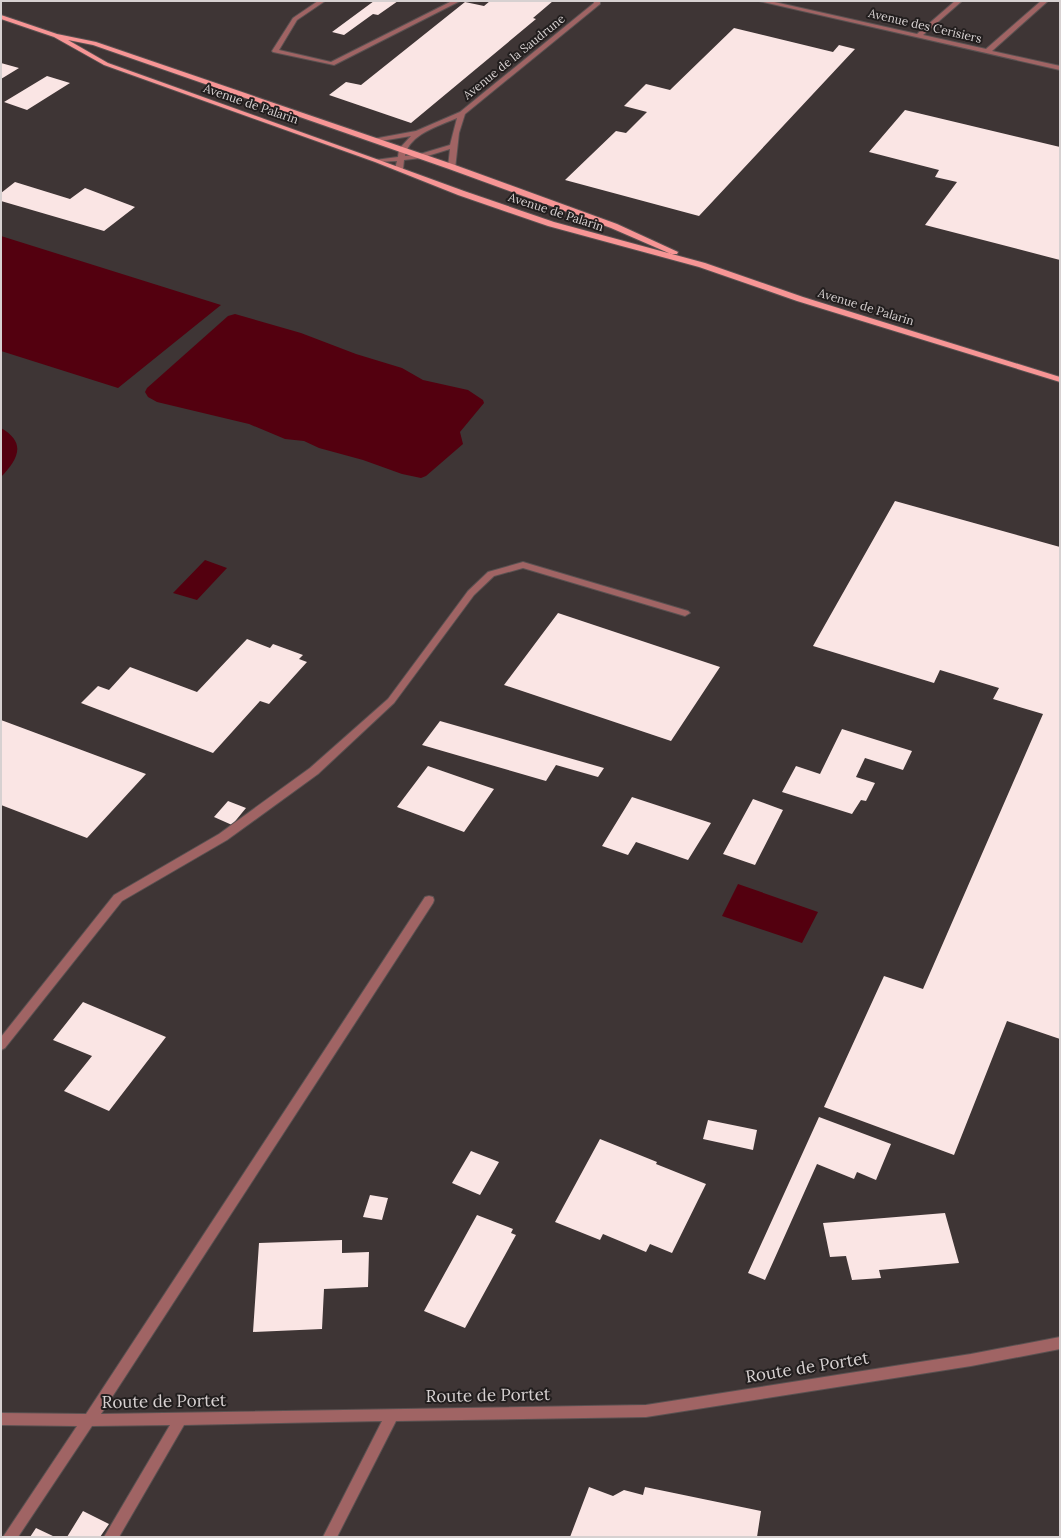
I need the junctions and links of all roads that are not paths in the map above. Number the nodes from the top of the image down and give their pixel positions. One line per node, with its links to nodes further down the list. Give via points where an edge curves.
1 (322, 1): 2 (street, via 295,19 275,51 332,64)
2 (458, 1)
3 (597, 1): 12 (street, Avenue de la Saudrune)
4 (762, 1): 9 (street, Avenue des Cerisiers)
5 (959, 1): 9 (street)
6 (1045, 1): 10 (street)
7 (1, 17): 8 (main road, Avenue de Palarin)
8 (56, 36): 14 (main road, Avenue de Palarin, via 94,43); 19 (main road, Avenue de Palarin, via 106,64)
9 (918, 36): 10 (street, Avenue des Cerisiers)
10 (987, 52): 11 (street, Avenue des Cerisiers)
11 (1060, 68)
12 (462, 113): 13 (street, Avenue de la Saudrune); 15 (street, Avenue de la Saudrune)
13 (418, 133): 14 (street, Avenue de la Saudrune); 16 (street, Avenue de la Saudrune)
14 (375, 140): 16 (main road, Avenue de Palarin)
15 (453, 146): 17 (street); 20 (street, Avenue de la Saudrune)
16 (403, 149): 17 (main road, Avenue de Palarin); 18 (street, Avenue de la Saudrune)
17 (420, 156): 18 (street); 20 (main road, Avenue de Palarin)
18 (400, 159): 19 (street); 21 (street, Avenue de la Saudrune)
19 (377, 161): 21 (main road, Avenue de Palarin)
20 (452, 167): 22 (main road, Avenue de Palarin, via 614,226)
21 (399, 169): 22 (main road, Avenue de Palarin, via 551,224)
22 (702, 265): 23 (main road, Avenue de Palarin, via 800,299)
23 (1060, 380)
24 (685, 614): 26 (street, via 523,565 491,574 470,593 391,701 314,771 223,837 118,898)
25 (429, 900): 31 (street)
26 (1, 1045)
27 (1060, 1343): 28 (street, Route de Portet, via 971,1360 646,1411)
28 (392, 1415): 29 (street, Route de Portet); 34 (street)
29 (181, 1418): 31 (street, Route de Portet); 33 (street)
30 (1, 1420): 31 (street, Route de Portet)
31 (89, 1420): 32 (street)
32 (10, 1537)
33 (111, 1537)
34 (330, 1537)

